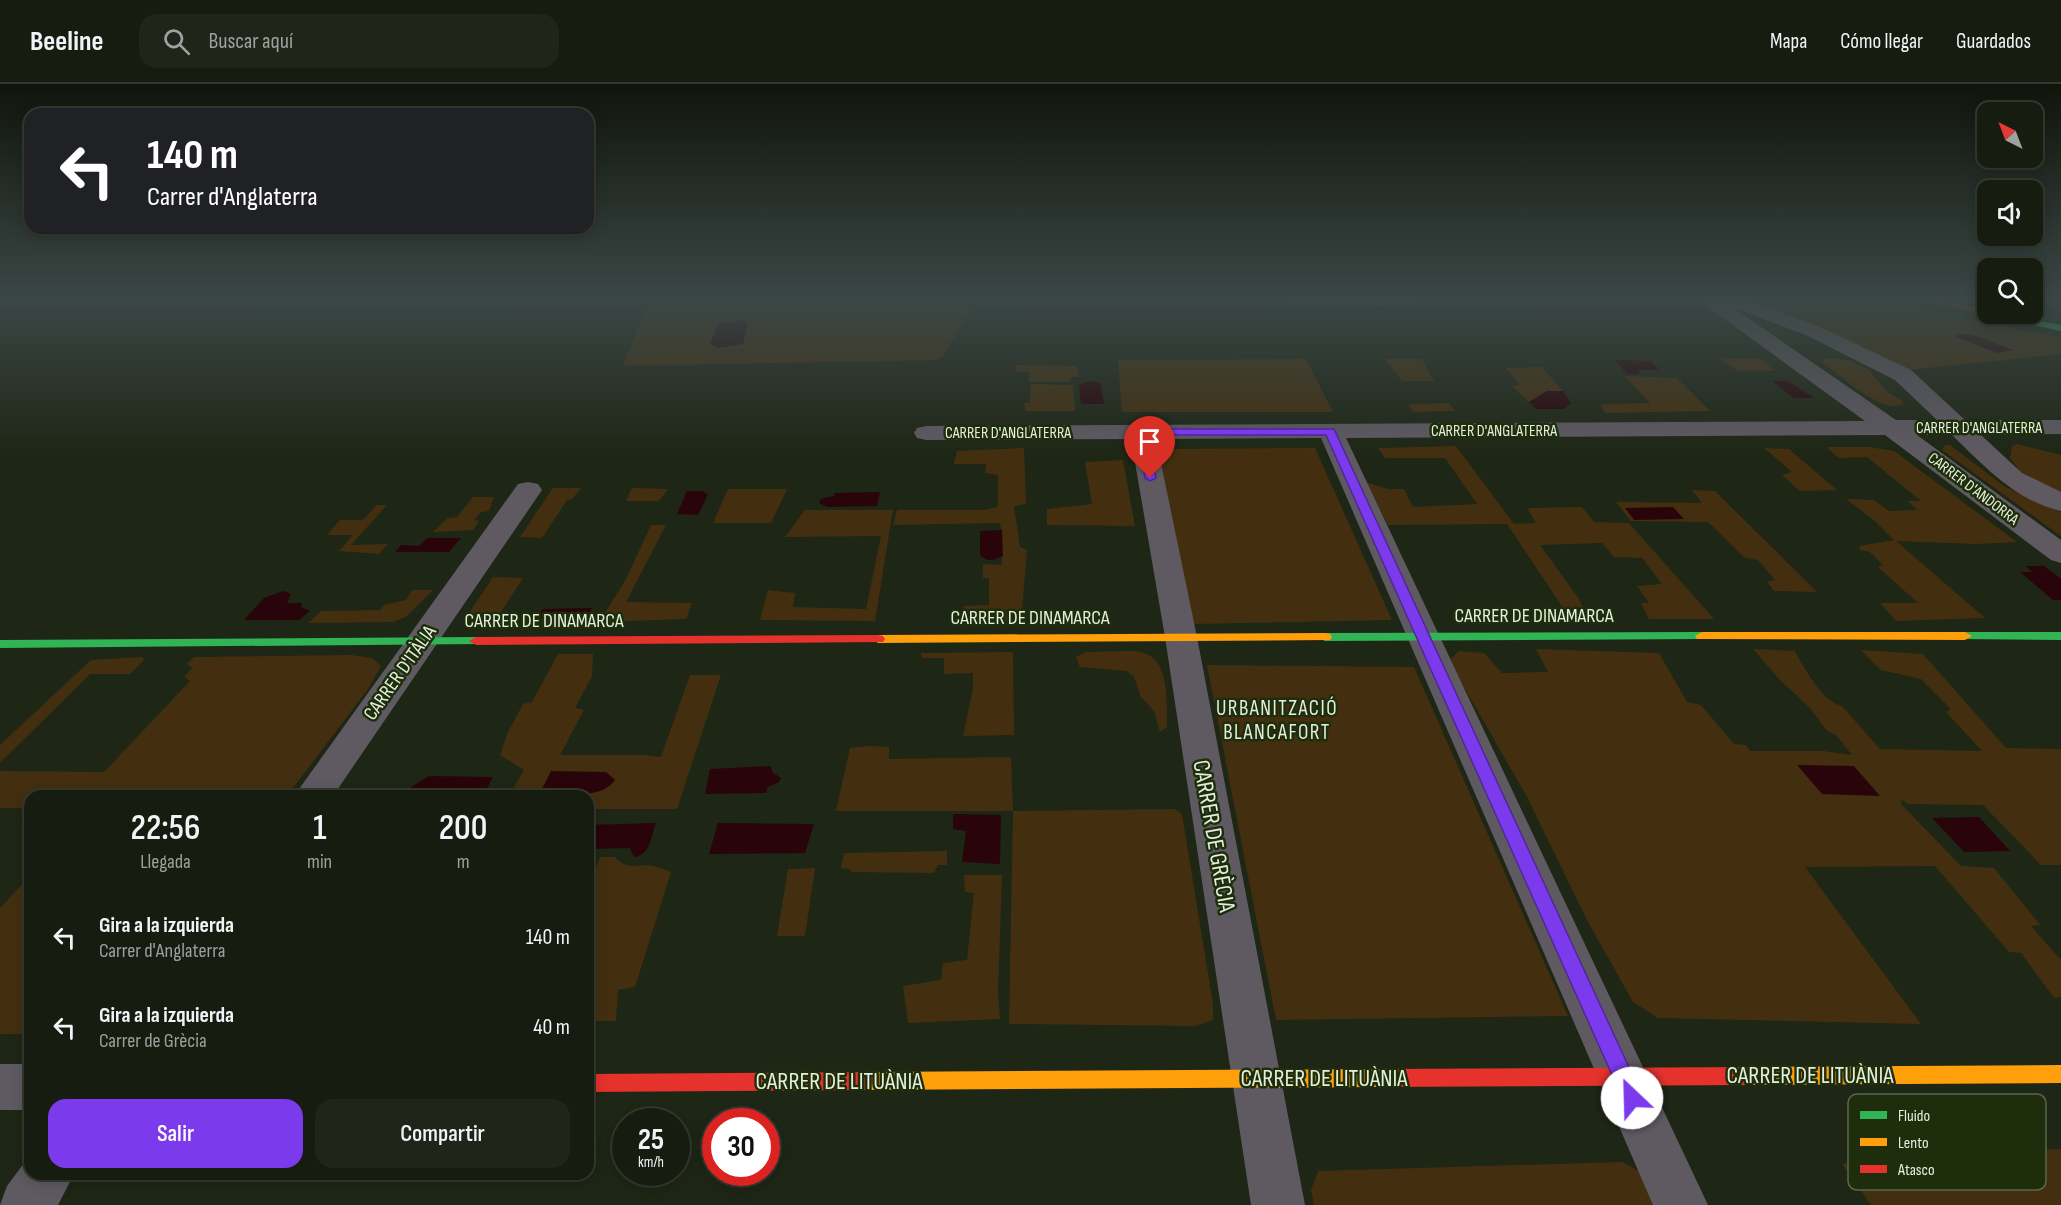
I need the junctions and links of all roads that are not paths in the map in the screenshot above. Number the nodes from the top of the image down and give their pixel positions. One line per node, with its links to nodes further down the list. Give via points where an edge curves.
1 (1777, 349): 4 (street, CARRER D'ANDORRA)
2 (1851, 349): 3 (street, CARRER D'ANDORRA)
3 (1868, 358): 4 (street, CARRER D'ANDORRA, via 1816,351); 7 (street, CARRER D'ANDORRA, via 1903,375)
4 (1796, 363): 6 (street, CARRER D'ANDORRA)
5 (2061, 427): 7 (street, CARRER D'ANGLATERRA)
6 (1891, 428): 7 (street, CARRER D'ANGLATERRA); 9 (street, CARRER D'ANGLATERRA); 13 (street, CARRER D'ANDORRA)
7 (1957, 429): 12 (street, CARRER D'ANDORRA, via 2013,479)
8 (1142, 432): 9 (street, CARRER D'ANGLATERRA); 10 (street, CARRER D'ANGLATERRA); 16 (street, CARRER DE GRÈCIA)
9 (1330, 432): 14 (street)
10 (926, 433)
11 (528, 490): 17 (street, CARRER D'ITÀLIA)
12 (2061, 503)
13 (2061, 555)
14 (1423, 636): 15 (street, CARRER DE DINAMARCA); 16 (street, CARRER DE DINAMARCA); 21 (street)
15 (2061, 636)
16 (1181, 637): 17 (street, CARRER DE DINAMARCA); 22 (street, CARRER DE GRÈCIA)
17 (422, 642): 18 (street, CARRER DE DINAMARCA); 19 (street, CARRER D'ITÀLIA)
18 (0, 644)
19 (317, 790)
20 (2061, 1074): 21 (street, CARRER DE LITUÀNIA)
21 (1623, 1076): 22 (street, CARRER DE LITUÀNIA); 29 (street)
22 (1255, 1078): 23 (street, CARRER DE LITUÀNIA); 28 (street, CARRER DE GRÈCIA)
23 (594, 1083)
24 (0, 1087): 25 (street)
25 (24, 1087)
26 (44, 1180): 27 (street)
27 (27, 1205)
28 (1278, 1205)
29 (1681, 1205)

